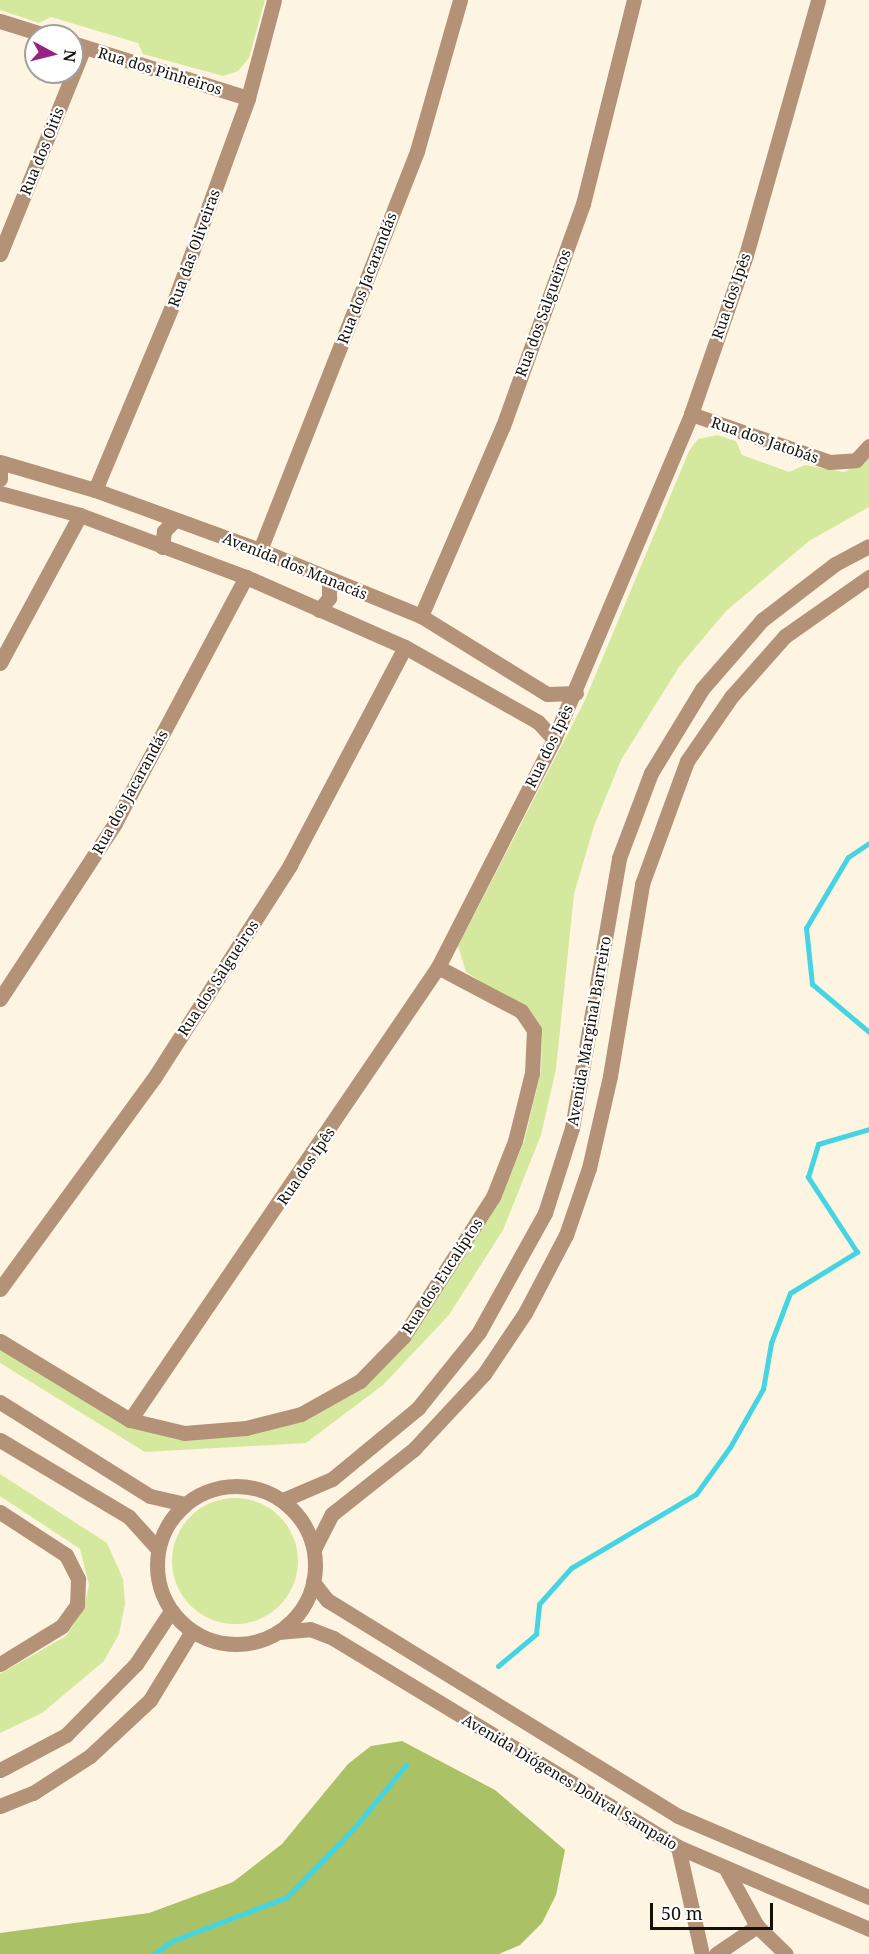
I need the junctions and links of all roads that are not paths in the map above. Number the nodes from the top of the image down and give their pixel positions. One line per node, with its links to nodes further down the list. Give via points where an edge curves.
1 (274, 0): 9 (street, Rua das Oliveiras)
2 (460, 0): 21 (street, Rua dos Jacarandás, via 417,151)
3 (634, 0): 26 (street, Rua dos Salgueiros, via 583,204 503,426)
4 (818, 0): 11 (street, Rua dos Ipês, via 746,255)
5 (0, 21): 6 (street)
6 (24, 28)
7 (84, 47): 9 (street, Rua dos Pinheiros)
8 (63, 84): 10 (street, Rua dos Oitis)
9 (248, 98): 15 (street, Rua das Oliveiras, via 175,300)
10 (0, 254)
11 (691, 414): 12 (street, Rua dos Jatobás, via 830,462 856,460); 29 (street, Rua dos Ipês)
12 (869, 446)
13 (0, 463): 14 (street); 15 (street, Avenida dos Manacás)
14 (0, 479)
15 (95, 490): 18 (street, Avenida dos Manacás)
16 (0, 493): 17 (street, Avenida dos Manacás)
17 (80, 515): 20 (street, Avenida dos Manacás); 28 (street)
18 (175, 520): 20 (street, via 164,531); 21 (street, Avenida dos Manacás)
19 (869, 546): 38 (street, Avenida Marginal Barreiro, via 835,564 762,620 702,689 651,773 620,858 572,1128 544,1213 479,1332 418,1408 332,1479)
20 (162, 547): 22 (street, Avenida dos Manacás)
21 (260, 550): 24 (street, Avenida dos Manacás)
22 (246, 577): 25 (street, Avenida dos Manacás); 32 (street, Rua dos Jacarandás, via 115,823)
23 (869, 577): 42 (street, Avenida Marginal Barreiro, via 785,636 731,697 687,761 661,818 642,884 610,1076 589,1168 566,1235 525,1313 484,1374 414,1449 332,1514)
24 (329, 581): 25 (street, via 329,598); 26 (street, Avenida dos Manacás)
25 (320, 610): 27 (street, Avenida dos Manacás)
26 (421, 616): 29 (street, Avenida dos Manacás, via 547,694)
27 (405, 647): 30 (street, Avenida dos Manacás, via 538,722); 33 (street, Rua dos Salgueiros, via 290,866 154,1078)
28 (0, 663)
29 (576, 693): 30 (street, Rua dos Ipês)
30 (554, 739): 31 (street, Rua dos Ipês)
31 (438, 967): 36 (street, Rua dos Ipês); 36 (street, Rua dos Eucalíptos, via 521,1011 534,1030 532,1073 515,1141 493,1197 403,1337 360,1380 302,1414 246,1428 184,1432)
32 (0, 999)
33 (0, 1289)
34 (0, 1341): 36 (street, Rua dos Eucalíptos)
35 (0, 1402): 39 (street, via 150,1496)
36 (130, 1420)
37 (0, 1440): 41 (street, via 129,1517)
38 (283, 1500): 39 (street, via 250,1486 226,1485); 42 (street, via 306,1526)
39 (184, 1504): 41 (street, via 167,1524)
40 (0, 1512): 47 (street, via 66,1555 78,1580 77,1605 62,1626)
41 (158, 1549): 44 (street, via 161,1592)
42 (314, 1549): 43 (street)
43 (313, 1582): 46 (street, via 300,1610); 52 (street, Avenida Diógenes Dolival Sampaio, via 327,1600 678,1816)
44 (171, 1611): 45 (street); 48 (street, via 136,1664 66,1735)
45 (192, 1631): 46 (street, via 235,1644); 49 (street, via 150,1700 90,1756 33,1793)
46 (278, 1632): 50 (street, Avenida Diógenes Dolival Sampaio, via 310,1629 333,1638)
47 (0, 1664)
48 (0, 1770)
49 (0, 1806)
50 (678, 1847): 51 (street, Avenida Diógenes Dolival Sampaio); 55 (street)
51 (726, 1869): 53 (street); 54 (street, Avenida Diógenes Dolival Sampaio)
52 (869, 1897)
53 (757, 1926): 56 (street); 57 (street)
54 (869, 1929)
55 (702, 1954)
56 (716, 1954)
57 (786, 1954)

